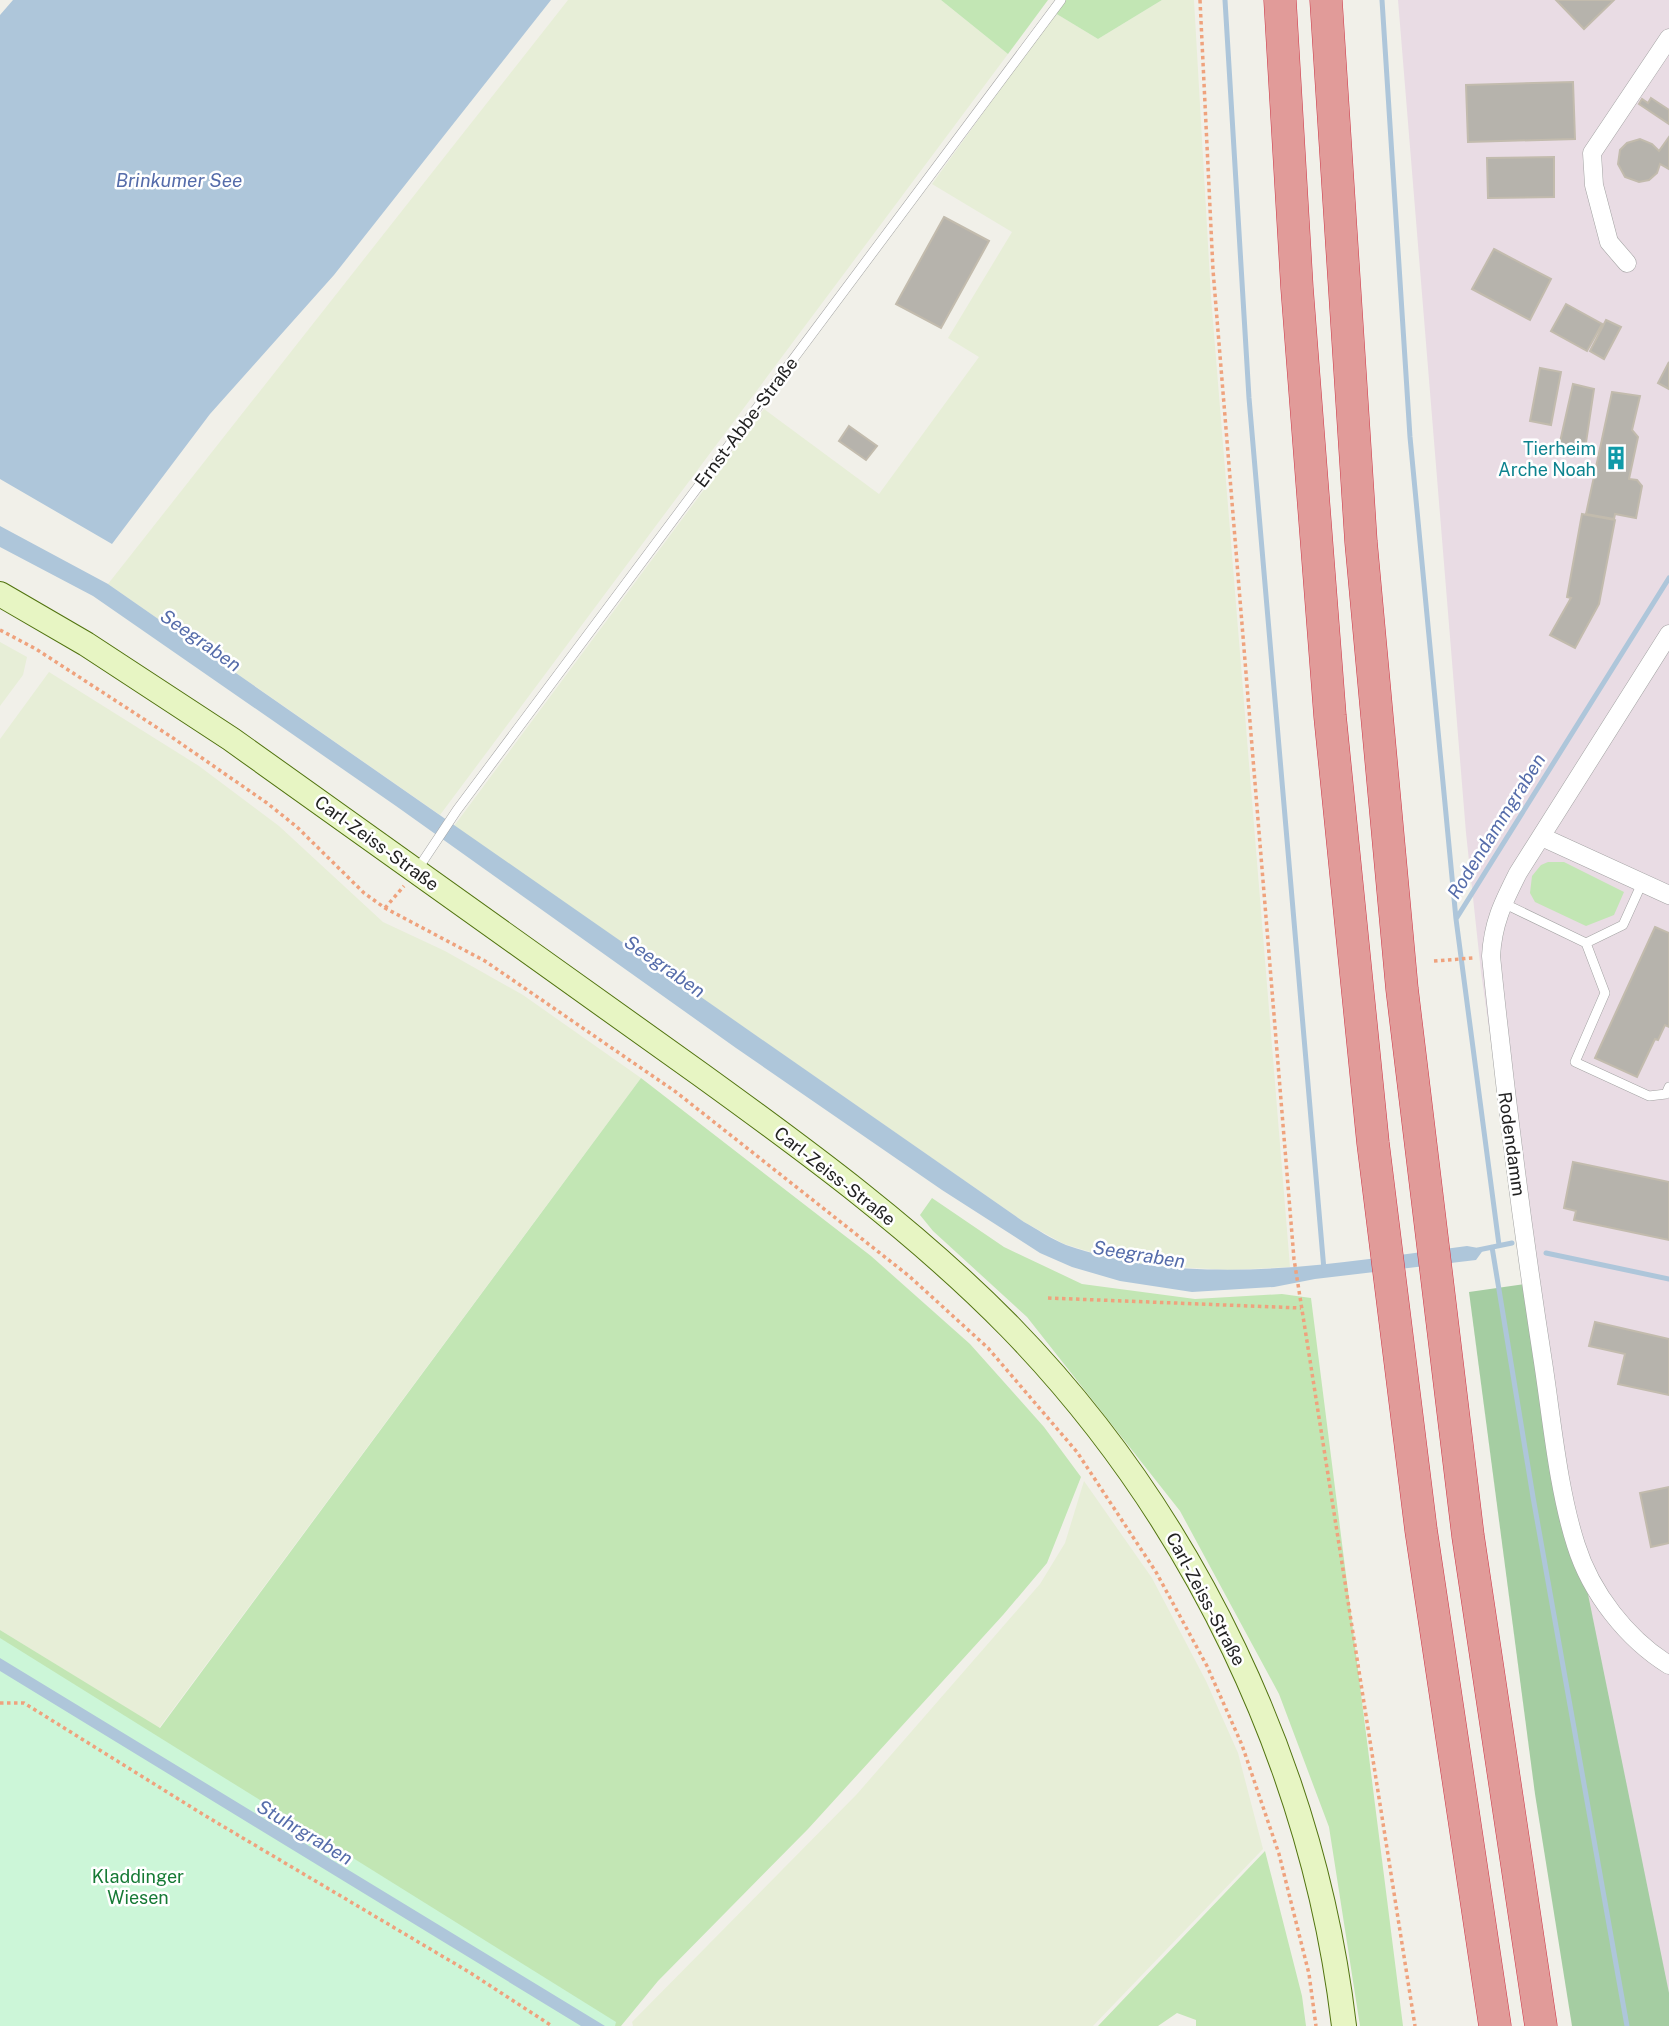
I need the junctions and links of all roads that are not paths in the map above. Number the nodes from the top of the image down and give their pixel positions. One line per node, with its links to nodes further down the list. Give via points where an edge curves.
1 (1061, 0): 9 (lane, Ernst-Abbe-Straße)
2 (1280, 0): 17 (highway, via 1330,716 1373,1143 1421,1530)
3 (1326, 0): 18 (highway, via 1360,542 1402,989 1468,1536)
4 (1669, 38): 5 (street, via 1592,153 1594,185 1609,242)
5 (1627, 263)
6 (0, 594): 9 (main road, Carl-Zeiss-Straße, via 160,691)
7 (1669, 634): 8 (street, Rodendamm)
8 (1542, 837): 10 (street); 12 (street, Rodendamm)
9 (416, 871): 16 (main road, Carl-Zeiss-Straße, via 848,1185 960,1280 1056,1378 1166,1525 1243,1668 1292,1791 1310,1853 1335,1960)
10 (1642, 883): 11 (street); 13 (lane, via 1623,925)
11 (1669, 895)
12 (1503, 903): 13 (lane); 15 (street, Rodendamm, via 1492,933 1491,956 1505,1096 1555,1443 1576,1546 1606,1604 1645,1647)
13 (1586, 943): 14 (lane, via 1605,993 1575,1062 1649,1096 1666,1094)
14 (1669, 1087)
15 (1669, 1665)
16 (1344, 2026)
17 (1495, 2026)
18 (1541, 2026)

